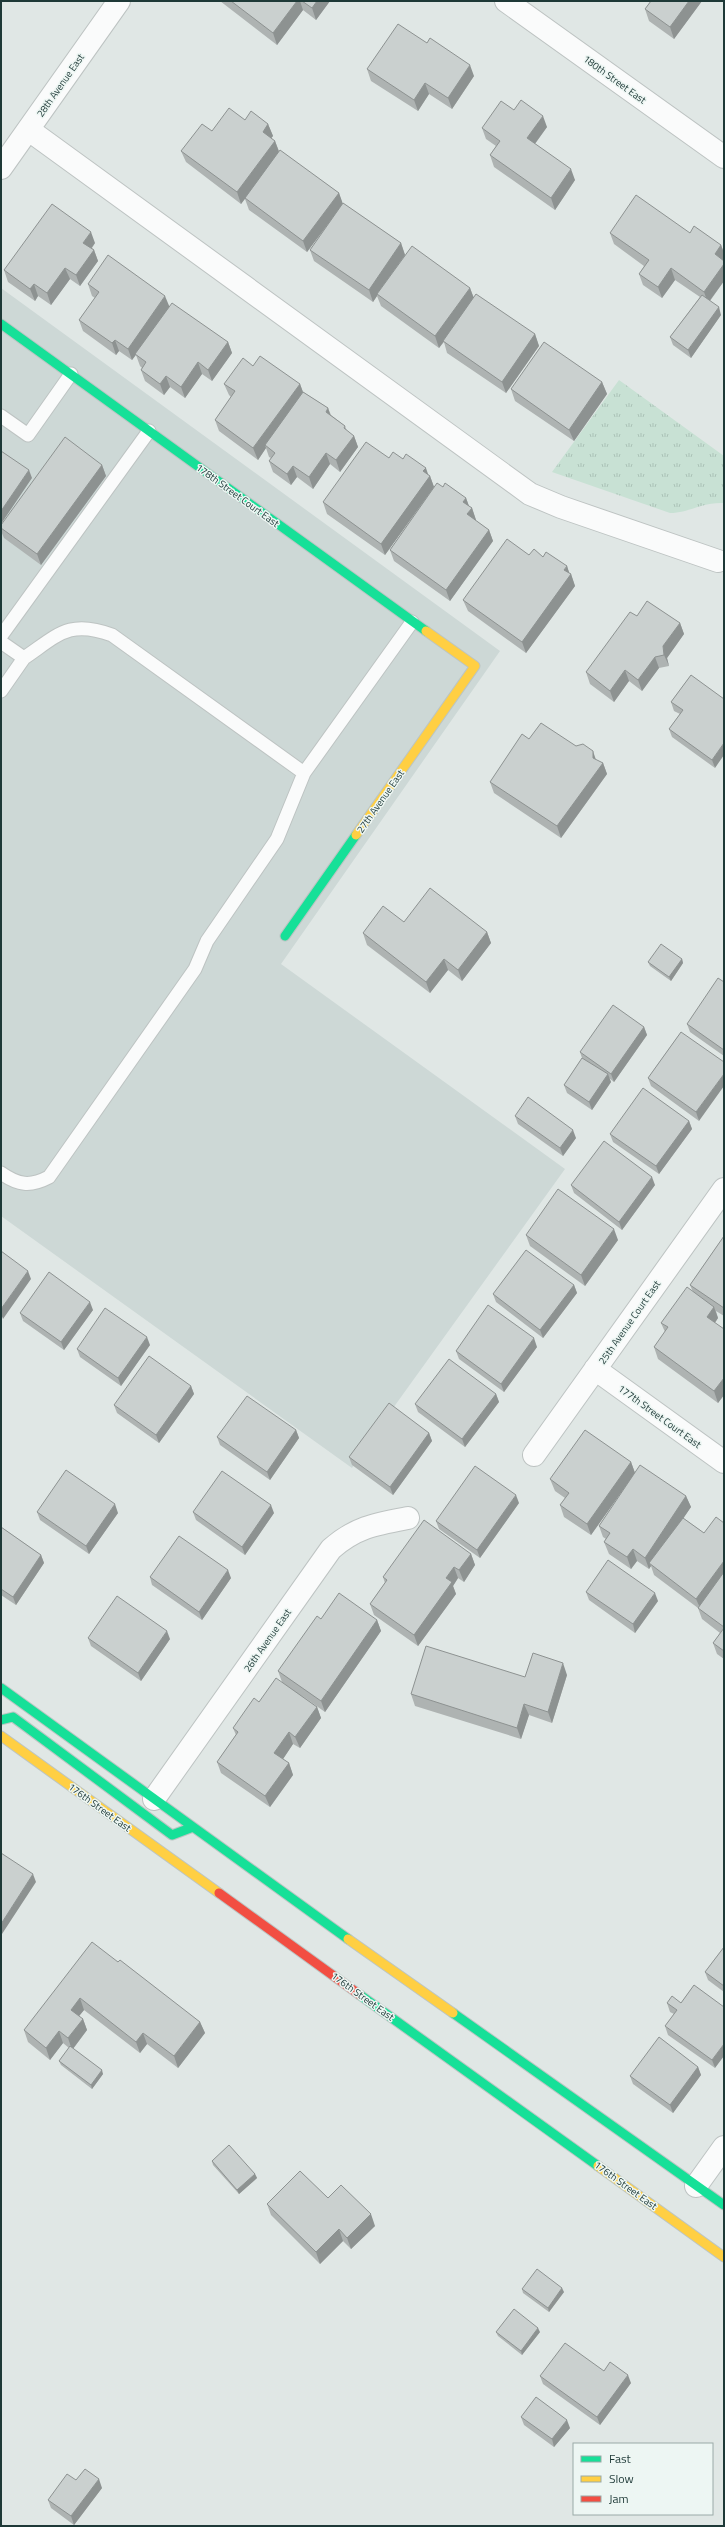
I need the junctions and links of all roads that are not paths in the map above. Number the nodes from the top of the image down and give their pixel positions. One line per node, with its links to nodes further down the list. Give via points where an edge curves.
1 (119, 1): 3 (street, 28th Avenue East)
2 (506, 1): 4 (street, 180th Street East)
3 (29, 130): 5 (street, 28th Avenue East); 11 (street, via 530,494)
4 (724, 157)
5 (1, 168)
6 (5, 326): 7 (lane); 8 (main road, 178th Street Court East)
7 (1, 340)
8 (71, 374): 9 (lane, via 28,435); 10 (main road, 178th Street Court East)
9 (1, 416)
10 (149, 431): 12 (main road, 178th Street Court East); 13 (lane)
11 (718, 561)
12 (412, 622): 16 (main road, 178th Street Court East); 18 (lane)
13 (1, 636)
14 (1, 642): 15 (lane)
15 (24, 658): 17 (lane); 18 (lane, via 65,631 77,628 96,629 112,635)
16 (474, 666): 19 (main road, 27th Avenue East)
17 (1, 691)
18 (304, 773): 20 (lane, via 277,839 207,941 195,969 49,1177 38,1183 26,1185 14,1182)
19 (285, 936)
20 (1, 1173)
21 (724, 1188): 22 (street, 25th Avenue Court East)
22 (595, 1369): 23 (street, 25th Avenue Court East); 24 (street, 177th Street Court East)
23 (534, 1455)
24 (724, 1462)
25 (408, 1518): 29 (street, 26th Avenue East, via 373,1525 347,1535 331,1549)
26 (1, 1688): 29 (main road)
27 (1, 1720): 30 (main road, via 13,1717 172,1835)
28 (1, 1736): 34 (main road, 176th Street East)
29 (154, 1800): 30 (main road)
30 (193, 1827): 32 (main road)
31 (724, 2147): 32 (street)
32 (696, 2186): 33 (main road)
33 (724, 2205)
34 (724, 2257)

